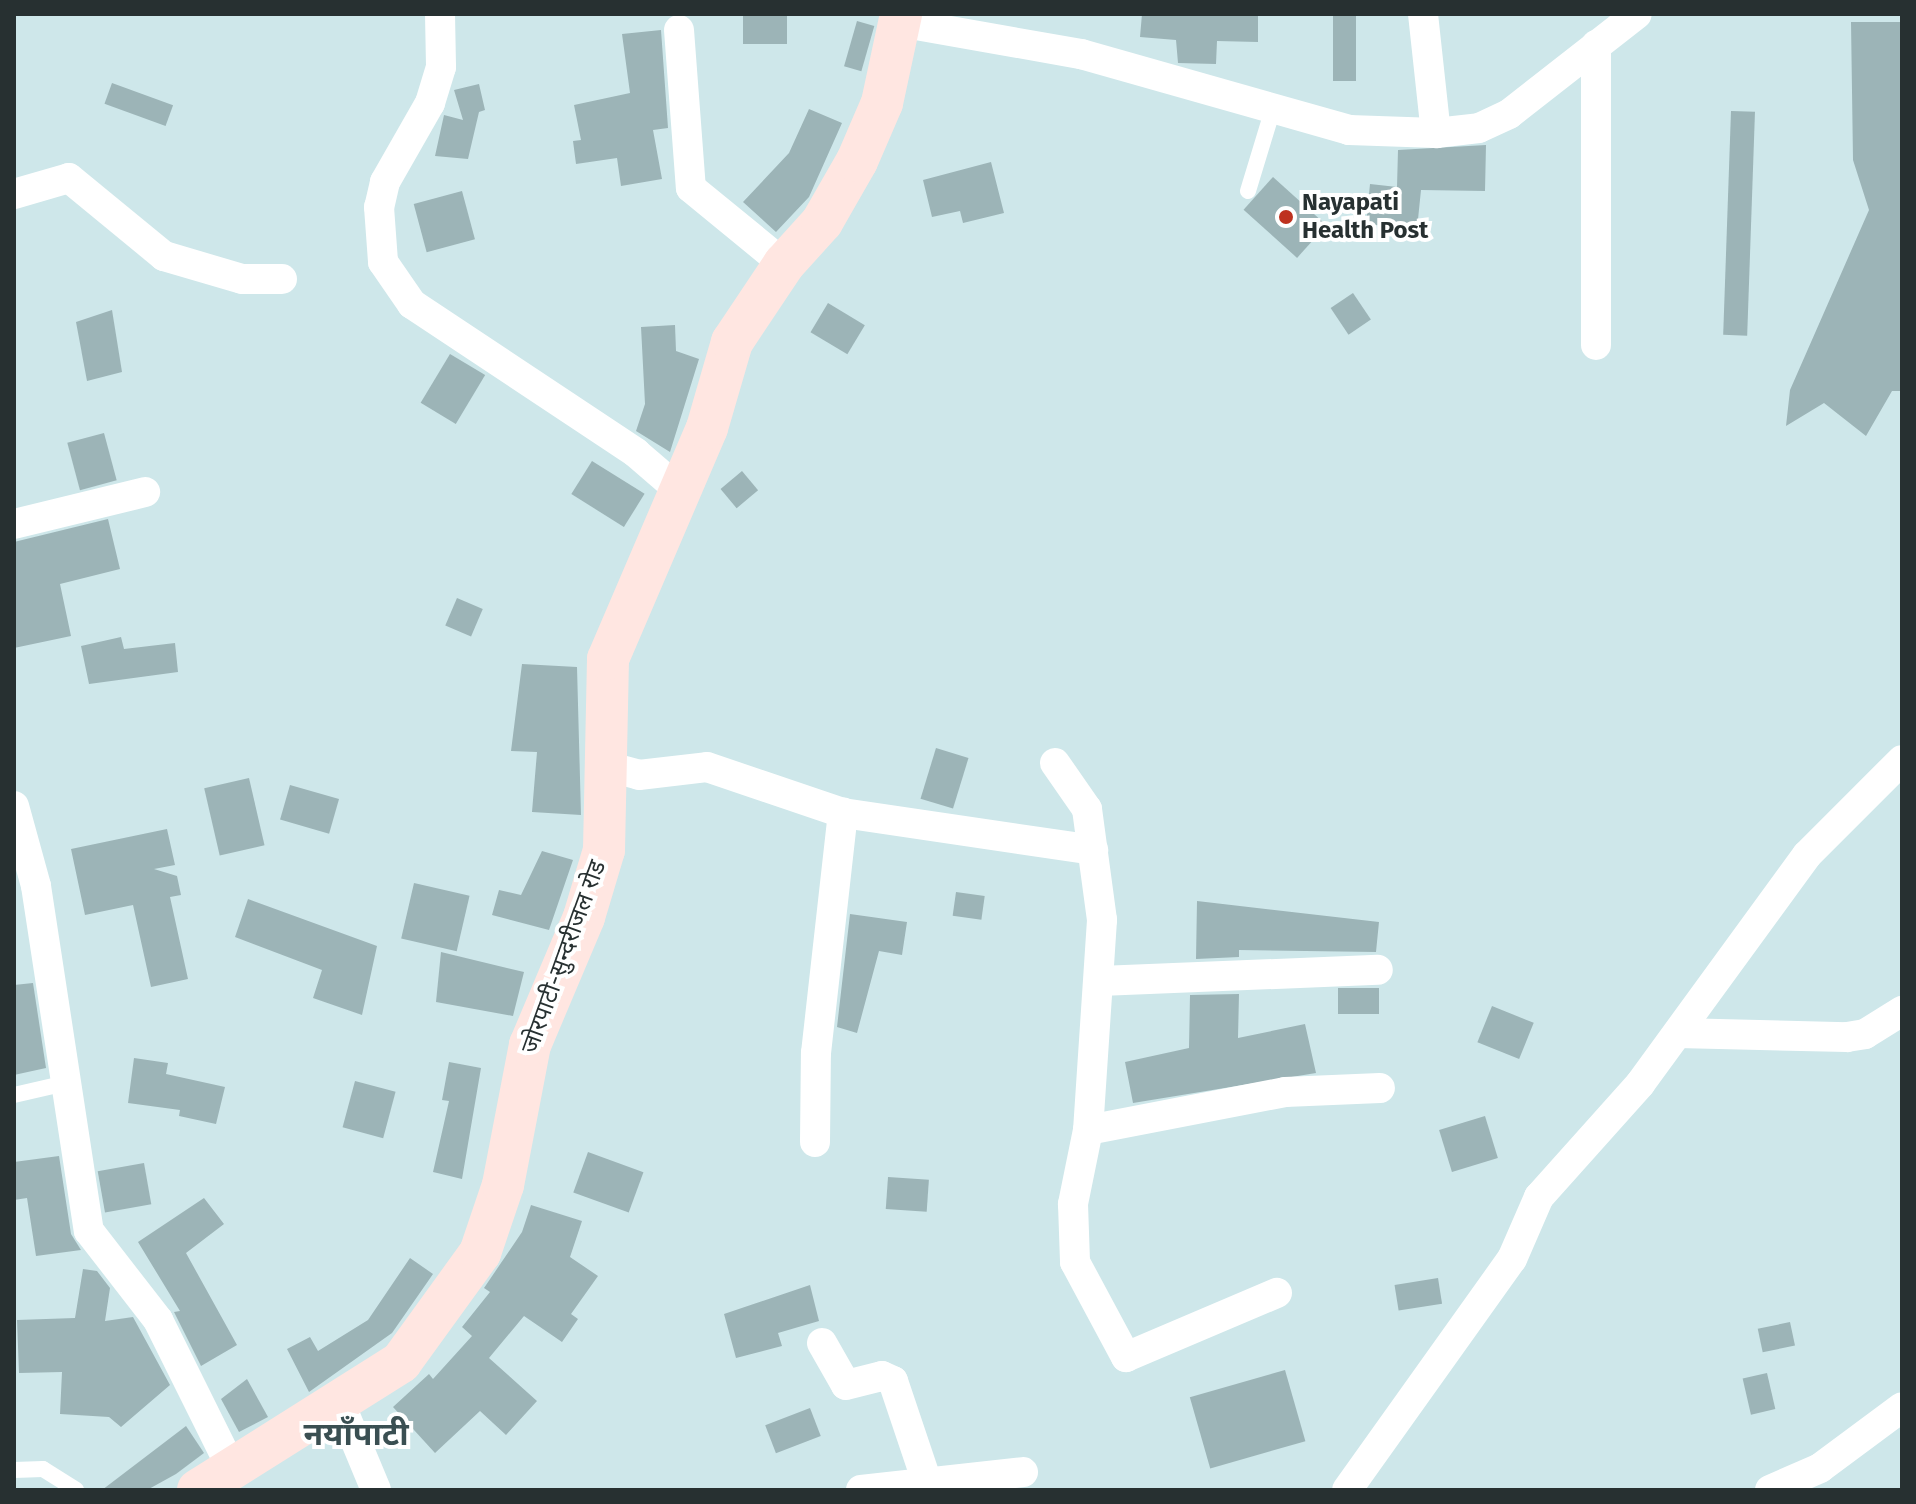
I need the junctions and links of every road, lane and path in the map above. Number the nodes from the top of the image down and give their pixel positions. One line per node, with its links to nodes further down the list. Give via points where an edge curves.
1 (440, 14): 14 (street, via 441,67 430,103 385,182 379,207 383,262 412,304 636,453)
2 (1423, 14): 8 (street)
3 (1637, 14): 6 (street)
4 (900, 18): 7 (street, via 1081,54); 11 (main road, जोरपाटी-सुन्दरीजल रोड, via 882,103 857,161 822,222)
5 (679, 30): 11 (street, via 691,188)
6 (1596, 45): 8 (street, via 1509,114 1479,128); 13 (street)
7 (1272, 112): 8 (street, via 1349,130); 9 (lane)
8 (1436, 133)
9 (1248, 191)
10 (14, 194): 12 (street, via 69,178 164,256 242,279)
11 (784, 264): 14 (main road, जोरपाटी-सुन्दरीजल रोड, via 732,342 707,428)
12 (282, 279)
13 (1596, 345)
14 (679, 490): 19 (main road, जोरपाटी-सुन्दरीजल रोड, via 608,659)
15 (145, 492): 16 (street)
16 (14, 524)
17 (1902, 760): 26 (street, via 1807,855)
18 (1055, 763): 22 (street, via 1087,809)
19 (610, 767): 21 (street, via 639,775 707,767); 34 (main road, जोरपाटी-सुन्दरीजल रोड, via 604,850 520,1080 494,1222 465,1281 433,1326 401,1362)
20 (14, 806): 27 (street, via 36,886)
21 (843, 813): 22 (street); 31 (street, via 816,1053)
22 (1093, 850): 24 (street, via 1102,920)
23 (1378, 970): 24 (street)
24 (1100, 981): 30 (street)
25 (1902, 1011): 26 (street, via 1865,1034 1847,1037)
26 (1678, 1033): 43 (street, via 1539,1197 1512,1259)
27 (62, 1084): 29 (lane); 38 (street, via 89,1231 158,1320)
28 (1380, 1088): 30 (street, via 1285,1092)
29 (14, 1095)
30 (1088, 1130): 32 (street, via 1073,1204 1075,1262 1126,1357)
31 (815, 1142)
32 (1277, 1293)
33 (822, 1343): 39 (street, via 846,1385 882,1376 893,1381)
34 (339, 1401): 38 (main road, जोरपाटी-सुन्दरीजल रोड); 41 (street)
35 (1902, 1407): 44 (street, via 1820,1468)
36 (14, 1470): 40 (lane, via 43,1469)
37 (1023, 1472): 39 (street)
38 (214, 1479)
39 (927, 1482): 42 (street)
40 (76, 1490)
41 (376, 1490)
42 (861, 1490)
43 (1347, 1490)
44 (1770, 1490)

